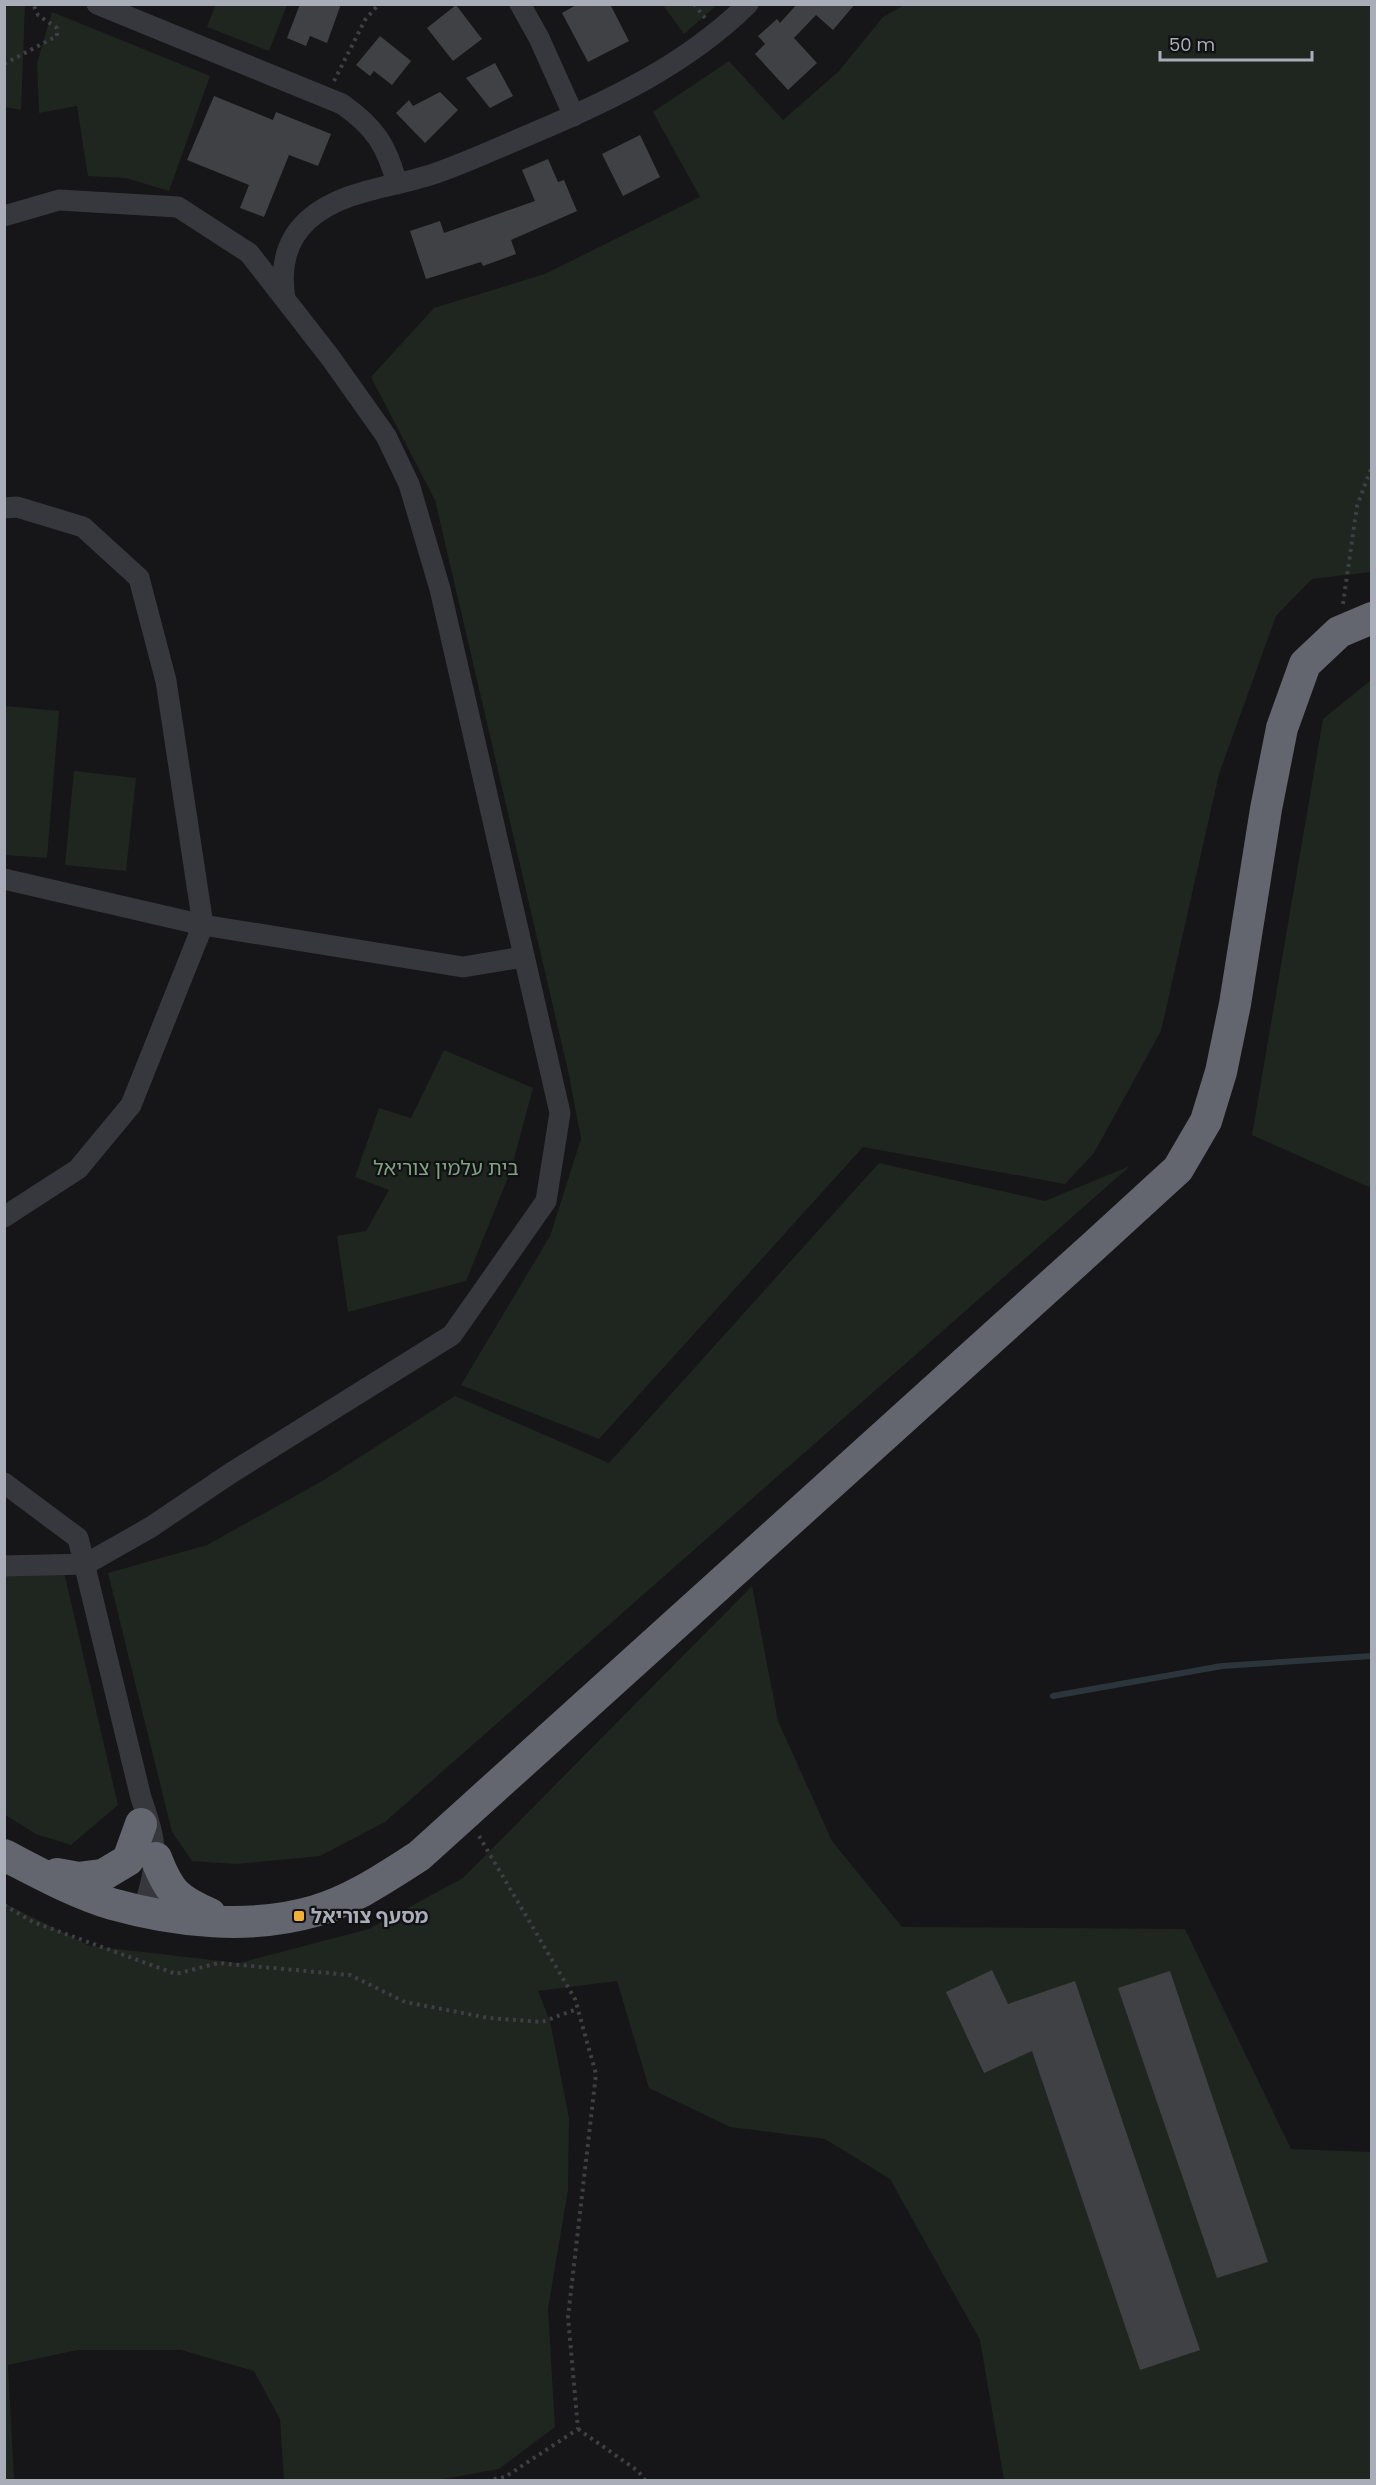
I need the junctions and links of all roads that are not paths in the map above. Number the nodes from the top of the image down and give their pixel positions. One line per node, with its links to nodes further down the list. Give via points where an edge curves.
1 (520, 4): 4 (street)
2 (748, 4): 4 (street, via 663,70)
3 (106, 6): 5 (street, via 342,104 373,129 390,157)
4 (574, 116): 5 (street, via 437,173)
5 (397, 184): 7 (street, via 351,196 327,206 307,221 291,242 284,260)
6 (4, 216): 7 (street, via 59,200 178,207 249,253)
7 (285, 299): 12 (street, via 380,427 409,484 440,589)
8 (4, 508): 11 (street, via 17,507 83,527 139,578 166,681)
9 (1371, 618): 21 (highway, via 1339,632 1305,664 1282,728 1221,1072 1206,1121 1178,1169 419,1856 372,1887 315,1911 251,1923)
10 (4, 879): 11 (street)
11 (203, 925): 12 (street, via 463,967); 13 (street, via 131,1105 78,1169)
12 (523, 957): 15 (street, via 560,1113 546,1201 452,1335 151,1527)
13 (4, 1217)
14 (4, 1483): 15 (street, via 78,1538)
15 (86, 1564): 16 (street); 17 (street)
16 (4, 1566)
17 (141, 1811): 18 (street, via 152,1831); 19 (highway, via 128,1860 103,1875 79,1878); 20 (street)
18 (156, 1858): 20 (street); 21 (highway, via 166,1884 182,1902)
19 (17, 1862): 20 (highway, via 111,1903)
20 (143, 1911): 21 (highway)
21 (228, 1921)

